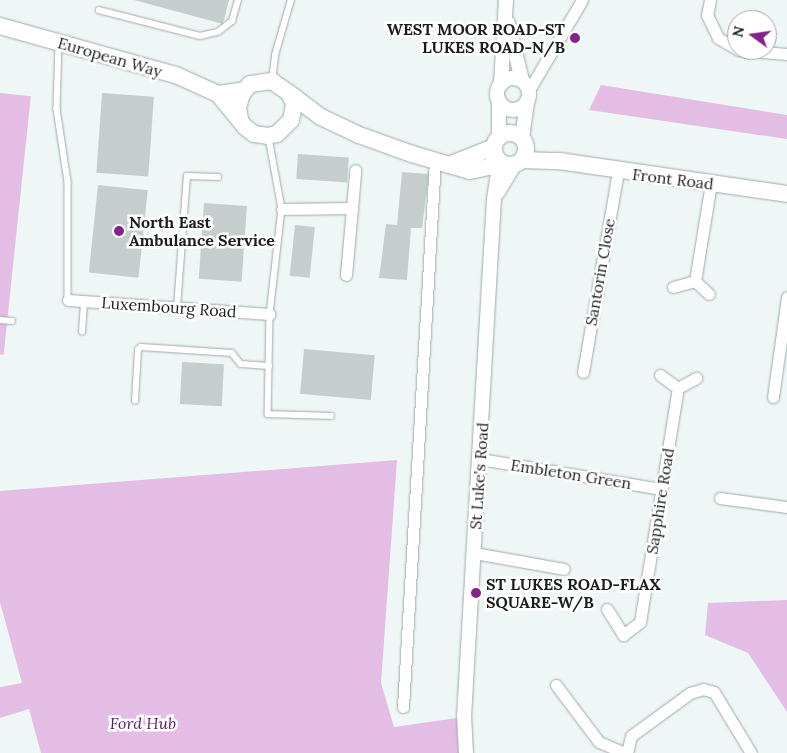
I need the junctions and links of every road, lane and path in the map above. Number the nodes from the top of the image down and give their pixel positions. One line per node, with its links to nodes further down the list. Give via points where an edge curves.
1 (238, 0): 6 (lane, via 232,22 218,32 200,36)
2 (291, 0): 10 (lane, via 275,55)
3 (506, 0): 11 (street); 13 (street, via 509,30)
4 (582, 0): 13 (street)
5 (710, 0): 9 (street, via 708,15 718,38)
6 (99, 10)
7 (0, 26): 8 (main road, European Way)
8 (59, 42): 15 (main road, European Way, via 176,75); 37 (lane, via 57,109 68,182)
9 (727, 43)
10 (272, 80): 12 (main road, via 256,82); 14 (main road)
11 (501, 84): 13 (street, via 511,78); 16 (street)
12 (245, 90): 15 (main road); 18 (main road, via 238,107)
13 (526, 91): 16 (street, via 511,110); 21 (street)
14 (290, 93): 17 (main road); 19 (main road, via 294,111)
15 (218, 94): 18 (main road)
16 (499, 101): 22 (street)
17 (321, 117): 19 (main road); 24 (main road, via 359,135)
18 (240, 120): 20 (main road, via 254,134)
19 (288, 126): 20 (main road)
20 (268, 136): 31 (lane)
21 (523, 140): 22 (main road, via 526,150); 22 (main road, via 510,132); 23 (main road)
22 (504, 155): 23 (main road); 24 (main road, via 480,170); 52 (street, St Luke's Road, via 494,199)
23 (559, 161): 26 (main road, Front Road)
24 (442, 162): 60 (street)
25 (356, 170): 30 (street)
26 (618, 172): 28 (main road, Front Road); 45 (street, Santorin Close)
27 (218, 177): 39 (lane, via 187,176)
28 (711, 184): 29 (main road, Front Road); 33 (street)
29 (787, 194)
30 (352, 208): 31 (street); 32 (street)
31 (282, 209): 40 (lane)
32 (346, 275)
33 (695, 281): 34 (street); 35 (street)
34 (674, 287)
35 (709, 294)
36 (787, 297): 49 (street)
37 (68, 300): 38 (street, Luxembourg Road)
38 (84, 302): 39 (street, Luxembourg Road); 43 (lane)
39 (178, 308): 40 (street, Luxembourg Road)
40 (270, 314): 44 (lane)
41 (0, 320): 42 (lane)
42 (12, 320)
43 (82, 332)
44 (269, 366): 50 (lane, via 241,364 232,353 141,347 138,350); 51 (lane, via 268,414)
45 (583, 372)
46 (660, 375): 48 (street)
47 (696, 378): 48 (street)
48 (678, 388): 53 (street, Sapphire Road)
49 (773, 397)
50 (135, 402)
51 (331, 416)
52 (480, 459): 53 (street, Embleton Green); 56 (street, St Luke's Road)
53 (661, 489): 58 (street, Sapphire Road, via 640,622 623,635)
54 (720, 498): 55 (street)
55 (787, 508)
56 (474, 553): 57 (street); 61 (street, St Luke's Road, via 464,718)
57 (564, 569)
58 (607, 609)
59 (556, 685): 62 (street, via 599,742)
60 (403, 707)
61 (466, 753)
62 (626, 753): 63 (street, via 631,736 690,693 703,689 714,692)
63 (751, 753)

